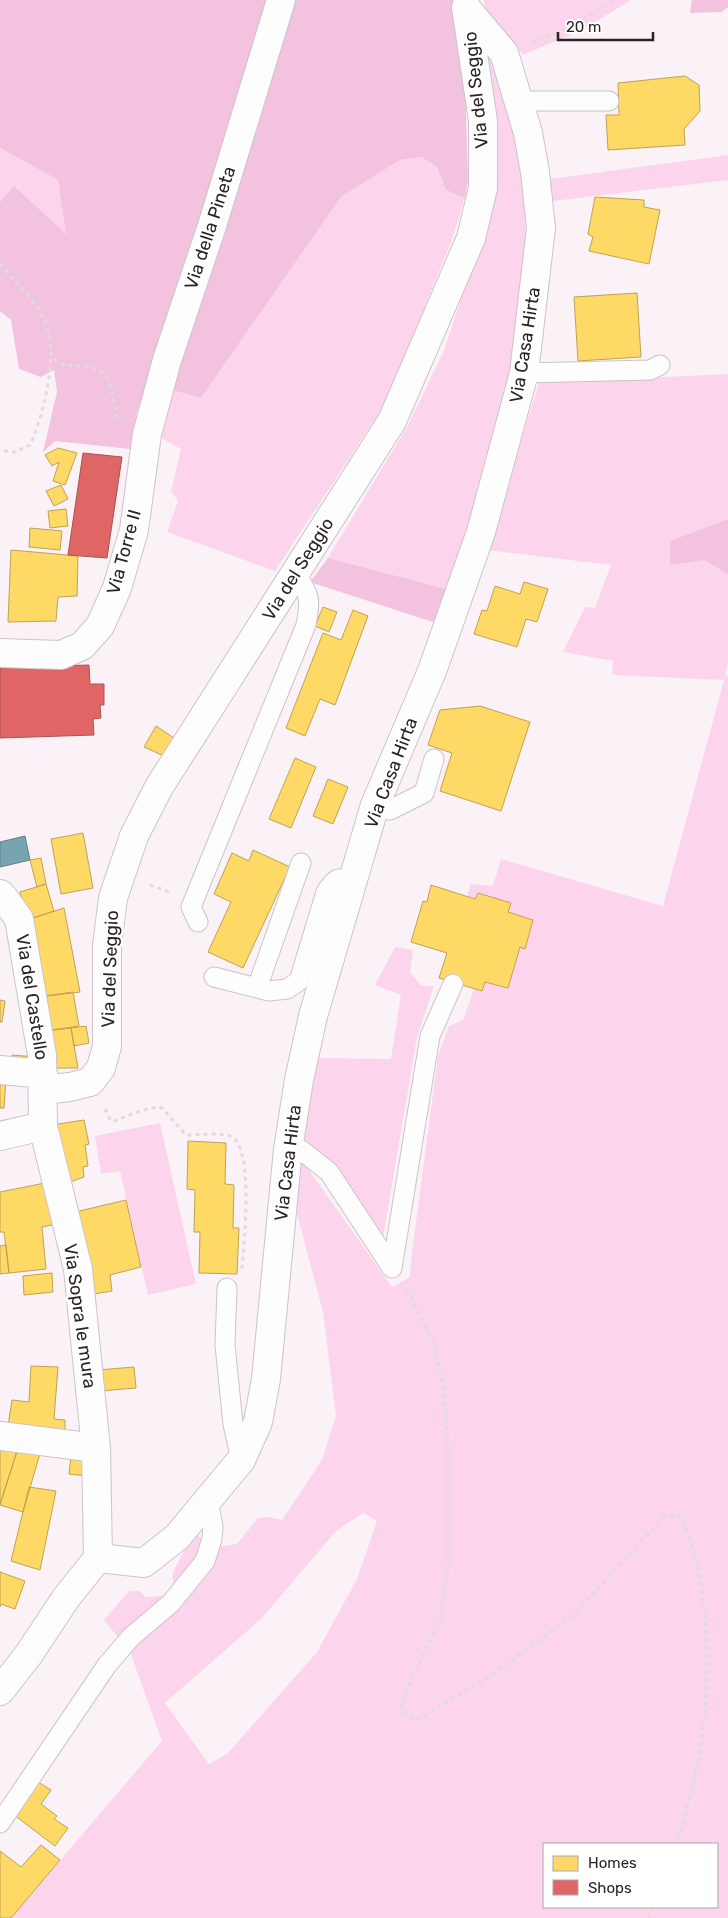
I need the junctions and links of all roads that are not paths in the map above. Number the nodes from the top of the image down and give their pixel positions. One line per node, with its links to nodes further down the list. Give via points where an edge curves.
1 (280, 0): 7 (street, Via della Pineta, via 212,226 167,360)
2 (466, 4): 3 (street, Via Casa Hirta, via 504,53); 8 (street, Via del Seggio, via 483,121 483,188 471,238 392,421)
3 (518, 101): 4 (lane); 6 (street, Via Casa Hirta, via 535,172 541,228)
4 (609, 101)
5 (660, 365): 6 (lane, via 650,370)
6 (524, 373): 11 (street, Via Casa Hirta, via 481,532 432,671)
7 (143, 456): 9 (street, Via Torre II, via 134,530 117,588 100,626 82,646 61,655)
8 (295, 573): 15 (lane, via 306,589 310,603 306,625 191,907); 20 (street, Via del Seggio, via 159,787 134,836 112,898 107,946 107,1046 101,1068 90,1082 70,1087)
9 (0, 652)
10 (434, 759): 11 (lane, via 424,793 390,810)
11 (375, 805): 13 (street, Via Casa Hirta)
12 (301, 863): 18 (lane)
13 (354, 878): 18 (lane, via 334,880 326,892 299,981 287,989 269,991); 23 (street, Via Casa Hirta, via 313,1016 298,1080)
14 (0, 894): 20 (street, Via del Castello, via 19,919 42,1055)
15 (198, 922)
16 (214, 977): 18 (lane)
17 (453, 984): 23 (lane, via 430,1036 392,1268 329,1172 301,1150)
18 (257, 988)
19 (0, 1070): 20 (street, via 34,1073)
20 (43, 1084): 21 (street, Via del Castello)
21 (43, 1126): 22 (street); 26 (street, Via Sopra le mura, via 78,1269)
22 (0, 1136)
23 (288, 1149): 27 (street, Via Casa Hirta, via 266,1379 258,1422)
24 (227, 1288): 27 (lane, via 225,1345 233,1424)
25 (0, 1436): 26 (street)
26 (96, 1448): 29 (street, Via Sopra le mura)
27 (241, 1460): 28 (street, Via Casa Hirta)
28 (208, 1499): 29 (street, Via Casa Hirta, via 177,1537 144,1563); 31 (lane, via 213,1527 205,1561 171,1603 131,1637 107,1665)
29 (98, 1558): 30 (street)
30 (0, 1691)
31 (0, 1823)

